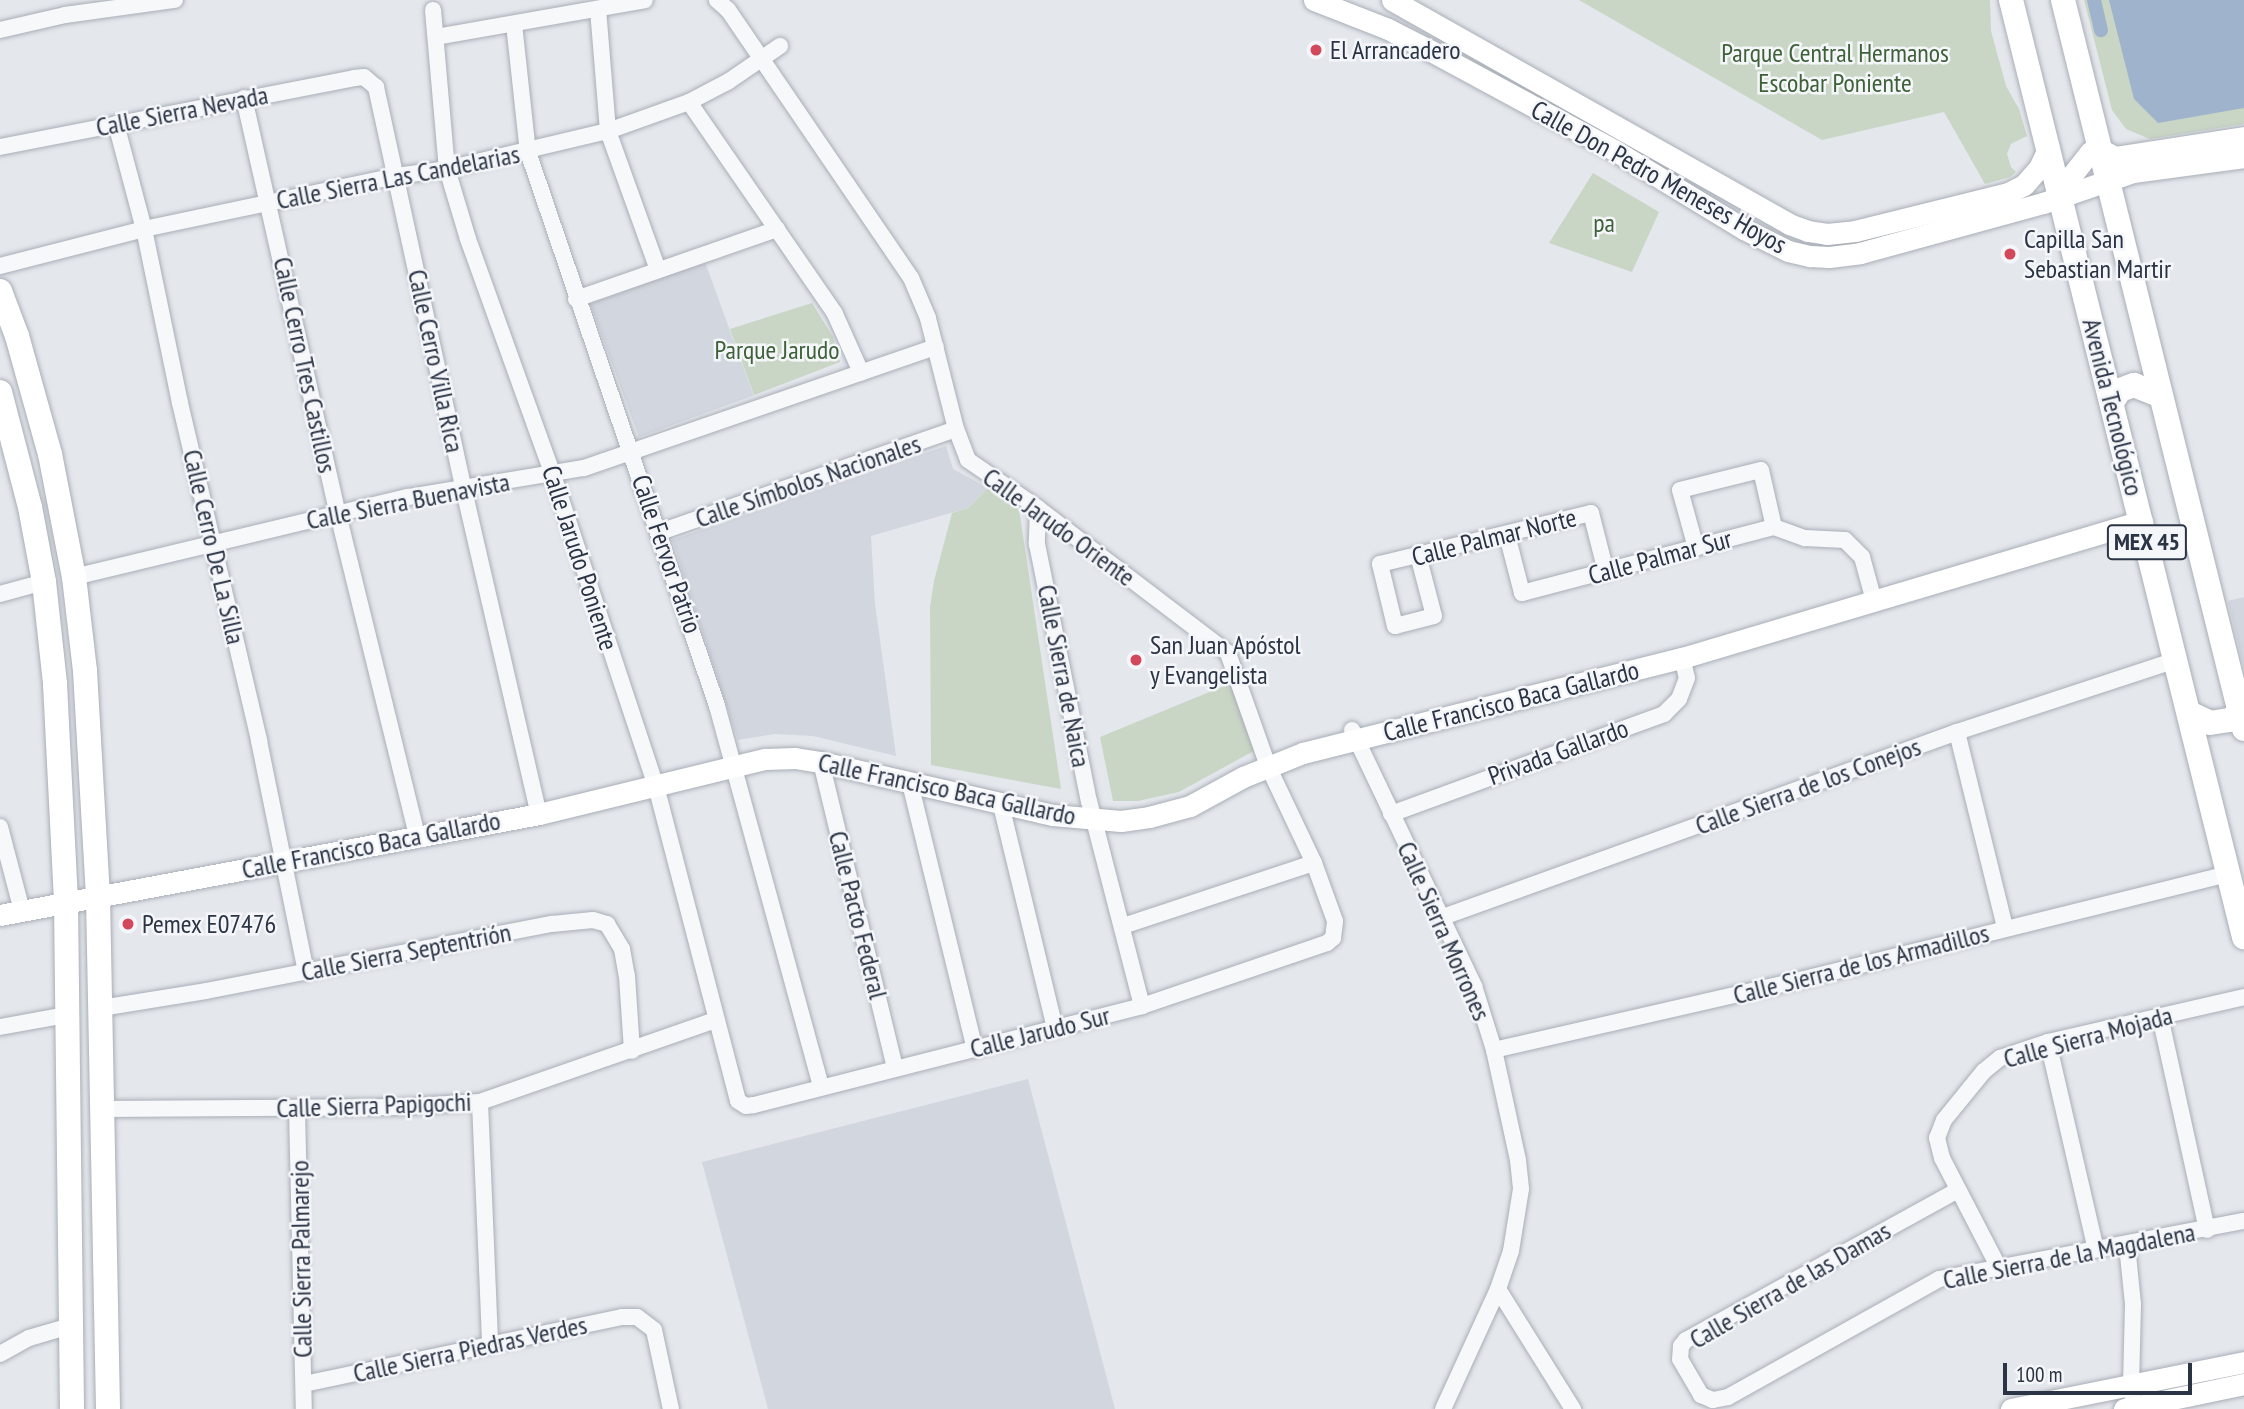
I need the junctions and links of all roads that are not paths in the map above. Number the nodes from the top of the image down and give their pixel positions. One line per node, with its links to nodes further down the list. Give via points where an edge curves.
1 (175, 0): 8 (street)
2 (645, 0): 9 (street)
3 (718, 0): 16 (street, Calle Jarudo Oriente)
4 (1314, 0): 18 (street, Calle Don Pedro Meneses Hoyos, via 1388,29)
5 (1392, 0): 15 (street, Calle Don Pedro Meneses Hoyos)
6 (2011, 0): 25 (main road, Avenida Tecnológico / MEX 45)
7 (2063, 0): 26 (main road, Avenida Tecnológico / MEX 45)
8 (65, 8): 12 (street)
9 (598, 9): 11 (street); 22 (street)
10 (433, 10): 13 (street, Calle Jarudo Poniente)
11 (514, 24): 13 (street); 27 (street, Calle Fervor Patrio)
12 (0, 30)
13 (436, 37): 29 (street, Calle Jarudo Poniente)
14 (780, 46): 16 (street, Calle Sierra Las Candelarias)
15 (1495, 58): 18 (street); 25 (street, Calle Don Pedro Meneses Hoyos, via 1808,231 1855,230 2008,193 2024,185)
16 (761, 60): 20 (street, Calle Sierra Las Candelarias); 40 (street, Calle Jarudo Oriente, via 911,278)
17 (364, 77): 19 (street, Calle Sierra Nevada); 30 (street, Calle Cerro Villa Rica, via 376,87)
18 (1482, 80): 32 (street, Calle Don Pedro Meneses Hoyos, via 1614,150 1744,229 1788,251 1810,256 1860,253)
19 (244, 98): 21 (street, Calle Sierra Nevada); 33 (street, Calle Cerro Tres Castillos)
20 (689, 102): 22 (street, Calle Sierra Las Candelarias); 35 (street)
21 (116, 124): 24 (street, Calle Sierra Nevada); 34 (street, Calle Cerro De La Silla)
22 (608, 131): 27 (street, Calle Sierra Las Candelarias); 37 (street)
23 (2244, 137): 26 (street, via 2115,157)
24 (0, 147)
25 (2049, 147): 32 (main road, Avenida Tecnológico / MEX 45)
26 (2100, 149): 31 (main road, Avenida Tecnológico / MEX 45); 32 (street, via 2083,159)
27 (528, 152): 29 (street, Calle Sierra Las Candelarias); 39 (street, Calle Fervor Patrio)
28 (2244, 157): 31 (street, Calle Don Pedro Meneses Hoyos, via 2133,172)
29 (447, 169): 30 (street, Calle Sierra Las Candelarias); 47 (street, Calle Jarudo Poniente)
30 (396, 176): 33 (street, Calle Sierra Las Candelarias); 48 (street, Calle Cerro Villa Rica)
31 (2108, 181): 32 (street, Calle Don Pedro Meneses Hoyos); 43 (main road, Avenida Tecnológico / MEX 45)
32 (2061, 197): 44 (main road, Avenida Tecnológico / MEX 45)
33 (269, 201): 34 (street, Calle Sierra Las Candelarias); 50 (street, Calle Cerro Tres Castillos)
34 (144, 229): 36 (street, Calle Sierra Las Candelarias); 55 (street, Calle Cerro De La Silla)
35 (777, 229): 37 (street); 41 (street, via 835,314)
36 (0, 266)
37 (658, 270): 39 (street)
38 (0, 291): 59 (main road, via 35,394)
39 (576, 299): 46 (street, Calle Fervor Patrio)
40 (936, 346): 41 (street, Calle Sierra Buenavista); 45 (street, Calle Jarudo Oriente)
41 (861, 372): 46 (street, Calle Sierra Buenavista)
42 (0, 392): 60 (main road, via 30,506)
43 (2161, 396): 44 (main road, via 2134,385 2123,387); 66 (main road, Avenida Tecnológico / MEX 45)
44 (2112, 402): 51 (main road, Avenida Tecnológico / MEX 45)
45 (956, 429): 49 (street, Calle Jarudo Oriente, via 968,460); 53 (street, Calle Símbolos Nacionales)
46 (632, 452): 47 (street, Calle Sierra Buenavista); 53 (street, Calle Fervor Patrio)
47 (553, 475): 48 (street, Calle Sierra Buenavista); 73 (street, Calle Jarudo Poniente)
48 (463, 486): 50 (street, Calle Sierra Buenavista); 75 (street, Calle Cerro Villa Rica)
49 (1038, 508): 71 (street, Calle Jarudo Oriente, via 1228,653); 77 (street, Calle Sierra de Naica, via 1037,544)
50 (338, 514): 55 (street, Calle Sierra Buenavista); 79 (street, Calle Cerro Tres Castillos)
51 (2142, 521): 62 (street, Calle Francisco Baca Gallardo); 64 (main road, Avenida Tecnológico / MEX 45)
52 (1774, 527): 56 (street, Calle Palmar Sur); 56 (street, via 1761,470 1680,491); 62 (street, via 1805,538 1845,540 1855,546 1862,558)
53 (660, 532): 70 (street, Calle Fervor Patrio)
54 (1507, 535): 57 (street, Calle Palmar Norte); 58 (street, Calle Palmar Sur, via 1522,593); 58 (street, Calle Palmar Norte, via 1591,513)
55 (213, 544): 59 (street, Calle Sierra Buenavista); 80 (street, Calle Cerro De La Silla)
56 (1696, 548): 58 (street, Calle Palmar Sur)
57 (1418, 555): 57 (street, Calle Palmar Norte, via 1434,616 1395,626 1380,564)
58 (1606, 572)
59 (74, 577): 83 (main road, via 85,671)
60 (44, 582): 61 (street); 84 (main road, via 58,719)
61 (0, 594)
62 (1869, 602): 63 (street, Calle Francisco Baca Gallardo)
63 (1682, 658): 68 (street, Calle Francisco Baca Gallardo); 76 (street, Privada Gallardo, via 1687,678 1679,699 1664,714)
64 (2176, 660): 65 (main road, Avenida Tecnológico / MEX 45); 67 (street, Calle Sierra de los Conejos)
65 (2189, 713): 66 (main road, via 2210,723); 82 (main road, Avenida Tecnológico / MEX 45)
66 (2242, 721)
67 (1957, 732): 87 (street, Calle Sierra de los Conejos); 89 (street)
68 (1355, 734): 71 (street, Calle Francisco Baca Gallardo); 76 (street, Calle Sierra Morrones)
69 (821, 762): 70 (street, Calle Francisco Baca Gallardo, via 795,758); 72 (street, Calle Francisco Baca Gallardo); 105 (street, Calle Pacto Federal)
70 (735, 764): 73 (street, Calle Francisco Baca Gallardo); 106 (street, Calle Fervor Patrio)
71 (1268, 766): 77 (street, Calle Francisco Baca Gallardo, via 1168,813 1121,821); 81 (street, Calle Jarudo Oriente)
72 (910, 783): 74 (street, Calle Francisco Baca Gallardo); 102 (street)
73 (656, 786): 75 (street, Calle Francisco Baca Gallardo); 98 (street, Calle Jarudo Poniente)
74 (1001, 805): 77 (street, Calle Francisco Baca Gallardo); 100 (street)
75 (539, 814): 79 (street, Calle Francisco Baca Gallardo)
76 (1391, 814): 87 (street, Calle Sierra Morrones)
77 (1093, 820): 88 (street, Calle Sierra de Naica)
78 (0, 827): 85 (street)
79 (417, 836): 80 (street, Calle Francisco Baca Gallardo)
80 (284, 862): 83 (street, Calle Francisco Baca Gallardo); 92 (street, Calle Cerro De La Silla)
81 (1314, 863): 88 (street); 91 (street, Calle Jarudo Oriente, via 1335,921)
82 (2228, 874): 89 (street, Calle Sierra de los Armadillos); 90 (main road, Avenida Tecnológico / MEX 45)
83 (98, 897): 84 (street, Calle Francisco Baca Gallardo); 95 (main road)
84 (66, 904): 85 (street, Calle Francisco Baca Gallardo); 96 (main road)
85 (22, 911): 86 (street, Calle Francisco Baca Gallardo)
86 (0, 915)
87 (1443, 917): 103 (street, Calle Sierra Morrones, via 1474,986)
88 (1123, 926): 94 (street, Calle Sierra de Naica)
89 (2005, 928): 103 (street, Calle Sierra de los Armadillos)
90 (2244, 937)
91 (1333, 938): 94 (street, Calle Jarudo Sur, via 1317,948)
92 (306, 972): 95 (street, Calle Sierra Septentrión); 104 (street, Calle Sierra Septentrión, via 593,920 607,924 617,936 627,976)
93 (2244, 997): 97 (street, Calle Sierra Mojada)
94 (1142, 1006): 100 (street, Calle Jarudo Sur)
95 (101, 1008): 109 (main road)
96 (67, 1015): 99 (street); 118 (main road)
97 (2160, 1016): 101 (street, Calle Sierra Mojada); 113 (street)
98 (716, 1020): 104 (street, Calle Sierra Papigochi); 108 (street, Calle Jarudo Poniente)
99 (0, 1027)
100 (1055, 1029): 102 (street, Calle Jarudo Sur)
101 (2048, 1042): 111 (street, Calle Sierra Mojada, via 2000,1058 1984,1071 1939,1128 1938,1147); 115 (street)
102 (975, 1049): 105 (street, Calle Jarudo Sur)
103 (1494, 1050): 117 (street, Calle Sierra Morrones, via 1521,1189 1511,1251)
104 (632, 1051): 107 (street, Calle Sierra Papigochi)
105 (895, 1068): 106 (street, Calle Jarudo Sur)
106 (821, 1087): 108 (street, Calle Jarudo Sur)
107 (480, 1102): 110 (street, Calle Sierra Papigochi); 119 (street)
108 (741, 1105)
109 (103, 1109): 110 (street, Calle Sierra Papigochi); 128 (main road)
110 (297, 1109): 122 (street, Calle Sierra Palmarejo)
111 (1958, 1190): 116 (street); 125 (street, Calle Sierra de las Damas, via 1686,1340 1680,1359 1701,1395)
112 (2244, 1221): 113 (street, Calle Sierra de la Magdalena)
113 (2207, 1230): 114 (street, Calle Sierra de la Magdalena)
114 (2127, 1245): 115 (street, Calle Sierra de la Magdalena); 124 (street, via 2133,1304)
115 (2096, 1250): 116 (street, Calle Sierra de la Magdalena)
116 (1999, 1268): 125 (street, Calle Sierra de la Magdalena, via 1924,1286 1728,1397)
117 (1498, 1289): 131 (street, Calle Sierra Morrones); 132 (street)
118 (70, 1326): 120 (street, via 29,1338); 127 (main road)
119 (490, 1345): 122 (street, Calle Sierra Piedras Verdes); 130 (street, Calle Sierra Piedras Verdes, via 637,1317 654,1330)
120 (0, 1354)
121 (2244, 1362): 124 (street)
122 (304, 1384): 129 (street, Calle Sierra Palmarejo)
123 (2244, 1384): 126 (street)
124 (2131, 1385): 126 (street); 133 (street)
125 (1713, 1400)
126 (2129, 1408)
127 (72, 1409)
128 (108, 1409)
129 (304, 1409)
130 (671, 1409)
131 (1443, 1409)
132 (1573, 1409)
133 (2011, 1409)

